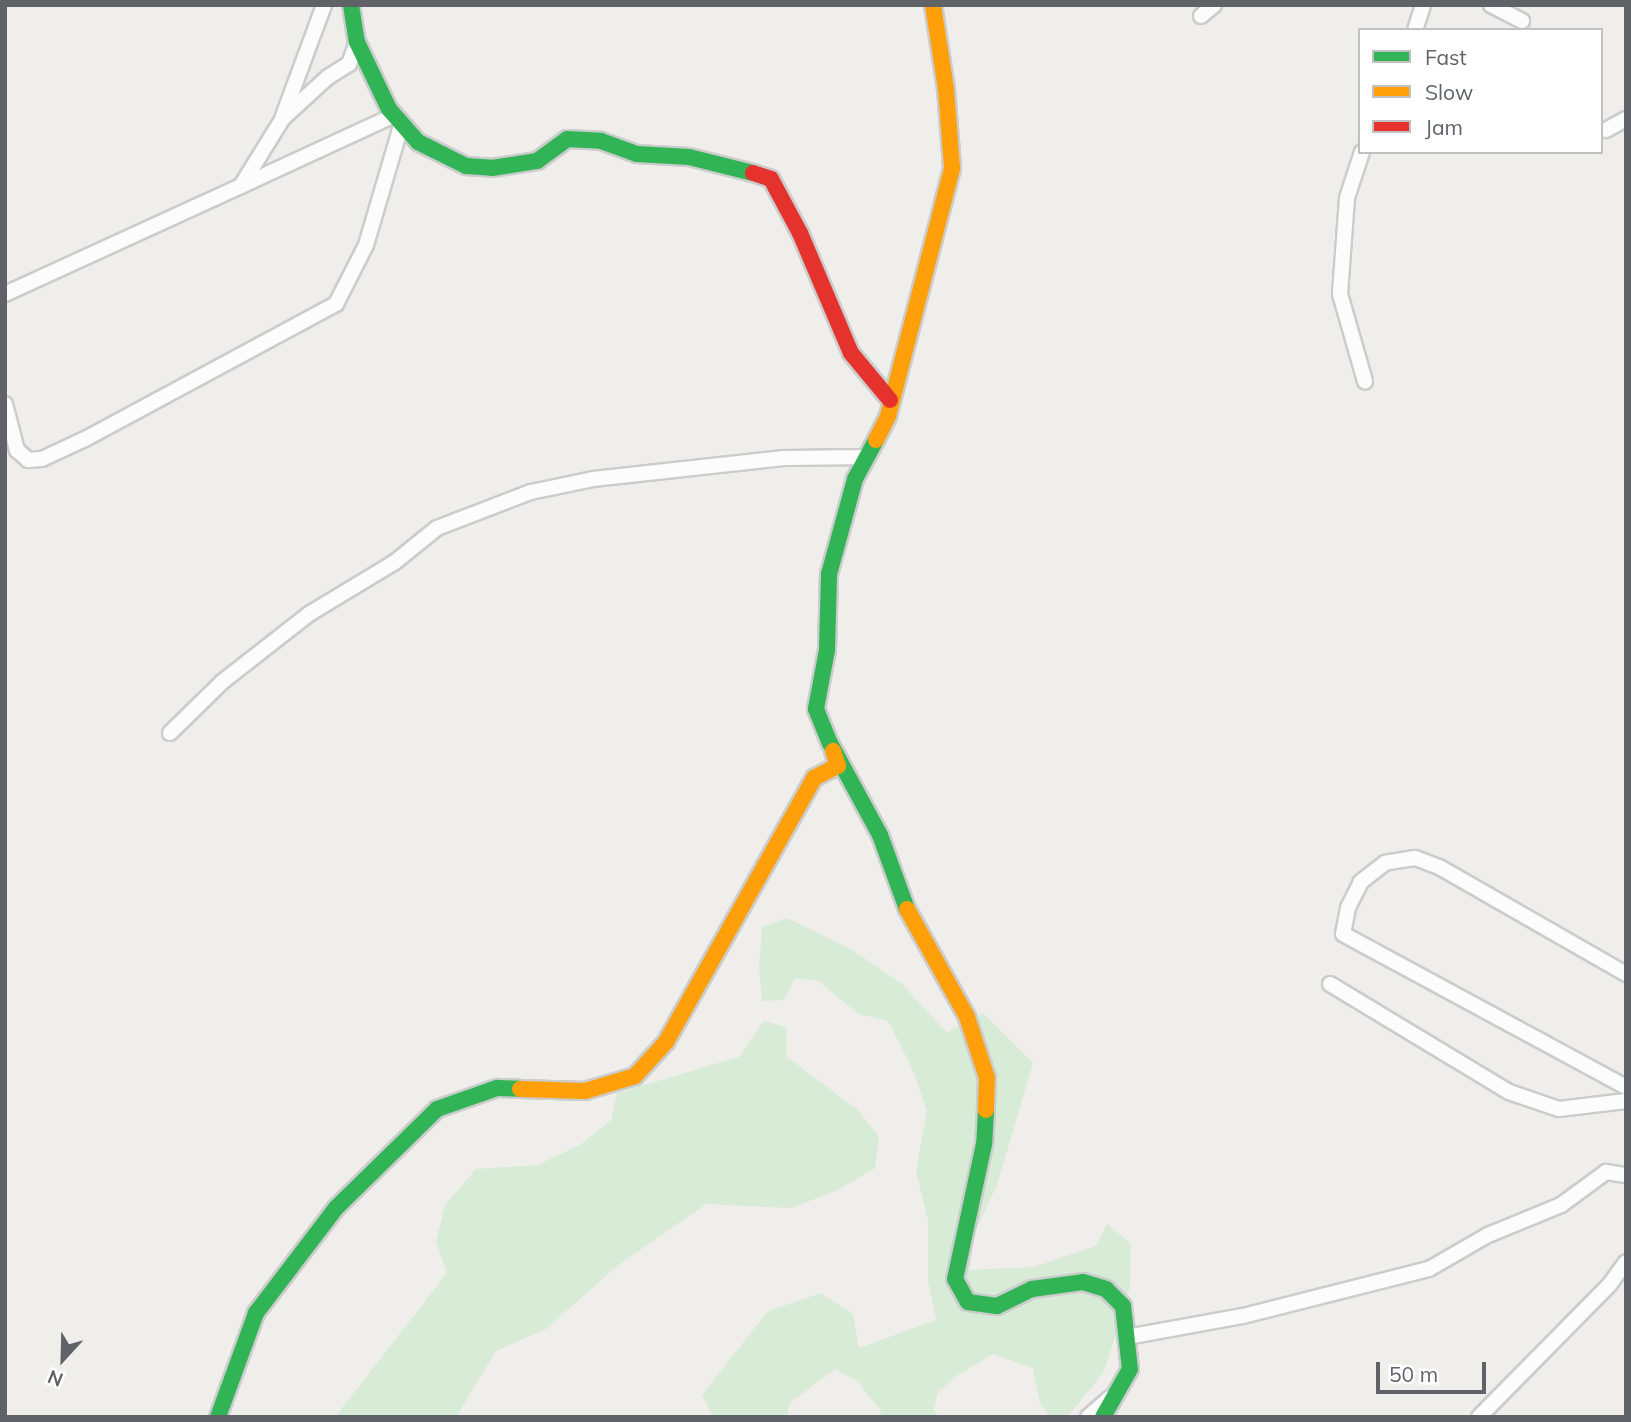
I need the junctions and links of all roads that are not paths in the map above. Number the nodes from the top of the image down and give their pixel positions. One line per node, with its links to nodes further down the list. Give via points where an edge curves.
1 (324, 5): 11 (street)
2 (351, 5): 10 (street)
3 (933, 5): 19 (street, via 952,168)
4 (1214, 5): 7 (street)
5 (1423, 5): 9 (street)
6 (1491, 5): 8 (street)
7 (1201, 16)
8 (1522, 21)
9 (1416, 28)
10 (357, 42): 11 (street, via 349,64); 12 (street)
11 (283, 118): 16 (street)
12 (398, 119): 16 (street); 19 (street, via 418,142 466,166 492,168 537,161 567,139 601,141 638,154 689,157 771,179 800,233 851,353); 20 (street, via 366,245 336,304 42,459 28,460 17,450)
13 (1626, 119): 14 (street)
14 (1606, 130)
15 (1361, 154): 18 (street, via 1347,198 1340,294)
16 (241, 186): 17 (street)
17 (5, 294)
18 (1365, 381)
19 (890, 400): 21 (street, via 888,416)
20 (5, 404)
21 (867, 457): 22 (street, via 784,458 593,479 531,492 438,528 396,562 309,614 222,682); 23 (street, via 855,479 829,574 827,650 816,709)
22 (170, 733)
23 (830, 743): 30 (street, via 880,835 908,912 967,1017 987,1078 984,1143 955,1279 968,1302 997,1306 1032,1289 1083,1282 1106,1289 1123,1306); 32 (street, via 838,766 814,778 666,1042 635,1076 584,1091 497,1088 437,1109 335,1208 276,1284 256,1313)
24 (1626, 974): 26 (street, via 1439,867 1415,858 1385,863 1361,882 1348,908 1343,934)
25 (1330, 984): 27 (street, via 1509,1092 1559,1109)
26 (1626, 1087)
27 (1626, 1101)
28 (1626, 1175): 30 (street, via 1606,1172 1561,1205 1488,1235 1429,1269 1243,1316)
29 (1626, 1262): 35 (street, via 1610,1284)
30 (1126, 1337): 31 (street, via 1130,1369)
31 (1119, 1390): 33 (street); 34 (street)
32 (218, 1417)
33 (1088, 1417)
34 (1103, 1417)
35 (1479, 1417)

